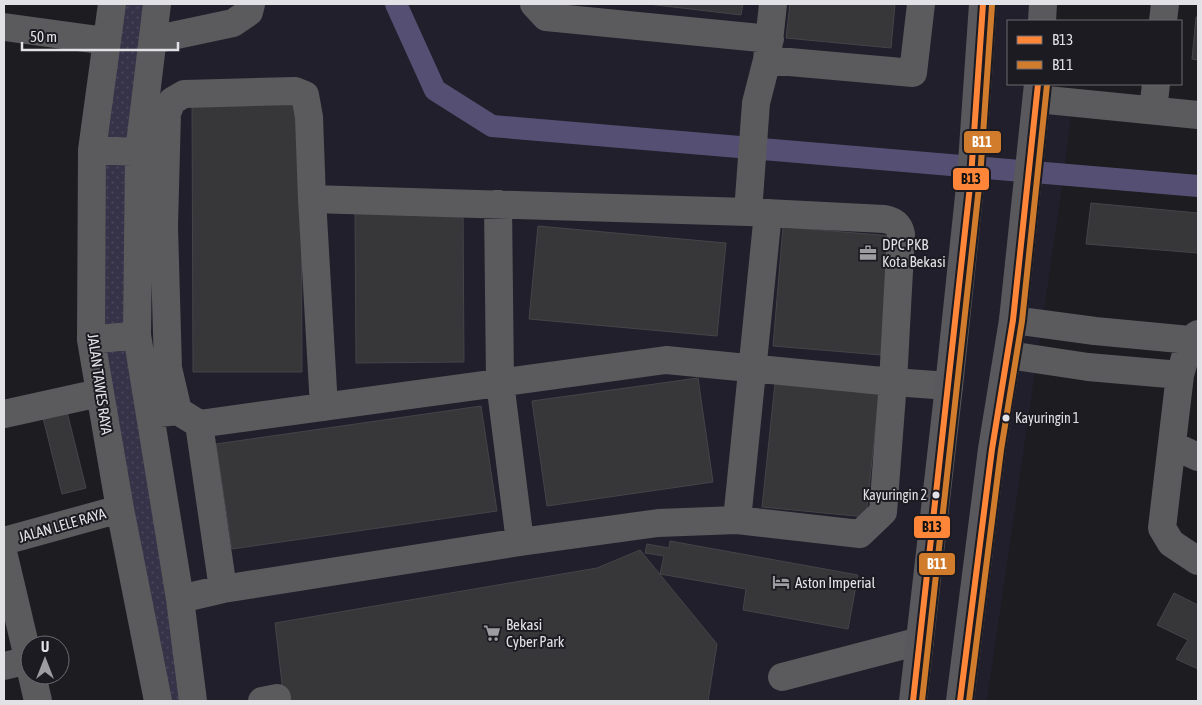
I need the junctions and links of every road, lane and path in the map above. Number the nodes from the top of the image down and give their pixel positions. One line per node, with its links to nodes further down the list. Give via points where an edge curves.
1 (112, 4): 14 (street, JALAN TAWES RAYA)
2 (158, 4): 13 (street)
3 (251, 4): 13 (street, via 248,12 233,24)
4 (534, 4): 15 (street, via 546,17)
5 (773, 4): 15 (street)
6 (921, 4): 15 (street, via 913,73)
7 (983, 4): 34 (highway, via 971,177)
8 (1043, 4): 10 (highway)
9 (1165, 4): 11 (street)
10 (1042, 20)
11 (1163, 20)
12 (4, 27): 14 (street)
13 (153, 40): 21 (street)
14 (106, 41): 20 (street, JALAN TAWES RAYA)
15 (768, 50): 24 (street, via 756,103 752,160)
16 (1156, 85): 18 (street)
17 (1038, 91): 18 (street); 25 (highway)
18 (1153, 110): 19 (street)
19 (1198, 115)
20 (92, 150): 21 (street); 28 (street, JALAN TAWES RAYA)
21 (139, 152): 26 (street)
22 (312, 199): 23 (street); 36 (street); 39 (street, via 310,117 304,93 184,94 172,101 167,114 164,236 168,368)
23 (498, 204): 24 (street); 32 (street)
24 (758, 213): 30 (street); 33 (street, via 884,219 897,224 901,234)
25 (1014, 320): 27 (street); 29 (highway)
26 (137, 335): 28 (street); 38 (street)
27 (1194, 337): 31 (street)
28 (91, 340): 35 (street, JALAN TAWES RAYA)
29 (1008, 356): 31 (street); 58 (highway, via 992,449)
30 (752, 368): 32 (street, via 666,360); 33 (street); 43 (street)
31 (1180, 375): 40 (street)
32 (500, 382): 36 (street); 45 (street)
33 (893, 382): 34 (street); 43 (street, via 882,512 860,534)
34 (949, 386): 50 (highway)
35 (99, 392): 37 (street); 42 (street, JALAN TAWES RAYA)
36 (324, 407): 39 (street)
37 (4, 414)
38 (150, 414): 39 (street); 49 (street)
39 (188, 417): 48 (street)
40 (1172, 445): 41 (street); 47 (street, via 1162,528 1172,544)
41 (1198, 457)
42 (120, 509): 44 (street, JALAN LELE RAYA); 56 (street, JALAN TAWES RAYA)
43 (737, 520): 45 (street, via 658,523)
44 (4, 542)
45 (520, 542): 48 (street)
46 (4, 556): 51 (street)
47 (1198, 561)
48 (223, 589): 49 (street)
49 (180, 599): 54 (street)
50 (920, 641): 52 (street); 57 (highway)
51 (20, 645)
52 (782, 677)
53 (31, 685): 55 (street)
54 (187, 699)
55 (38, 701)
56 (158, 701)
57 (913, 701)
58 (960, 701)

